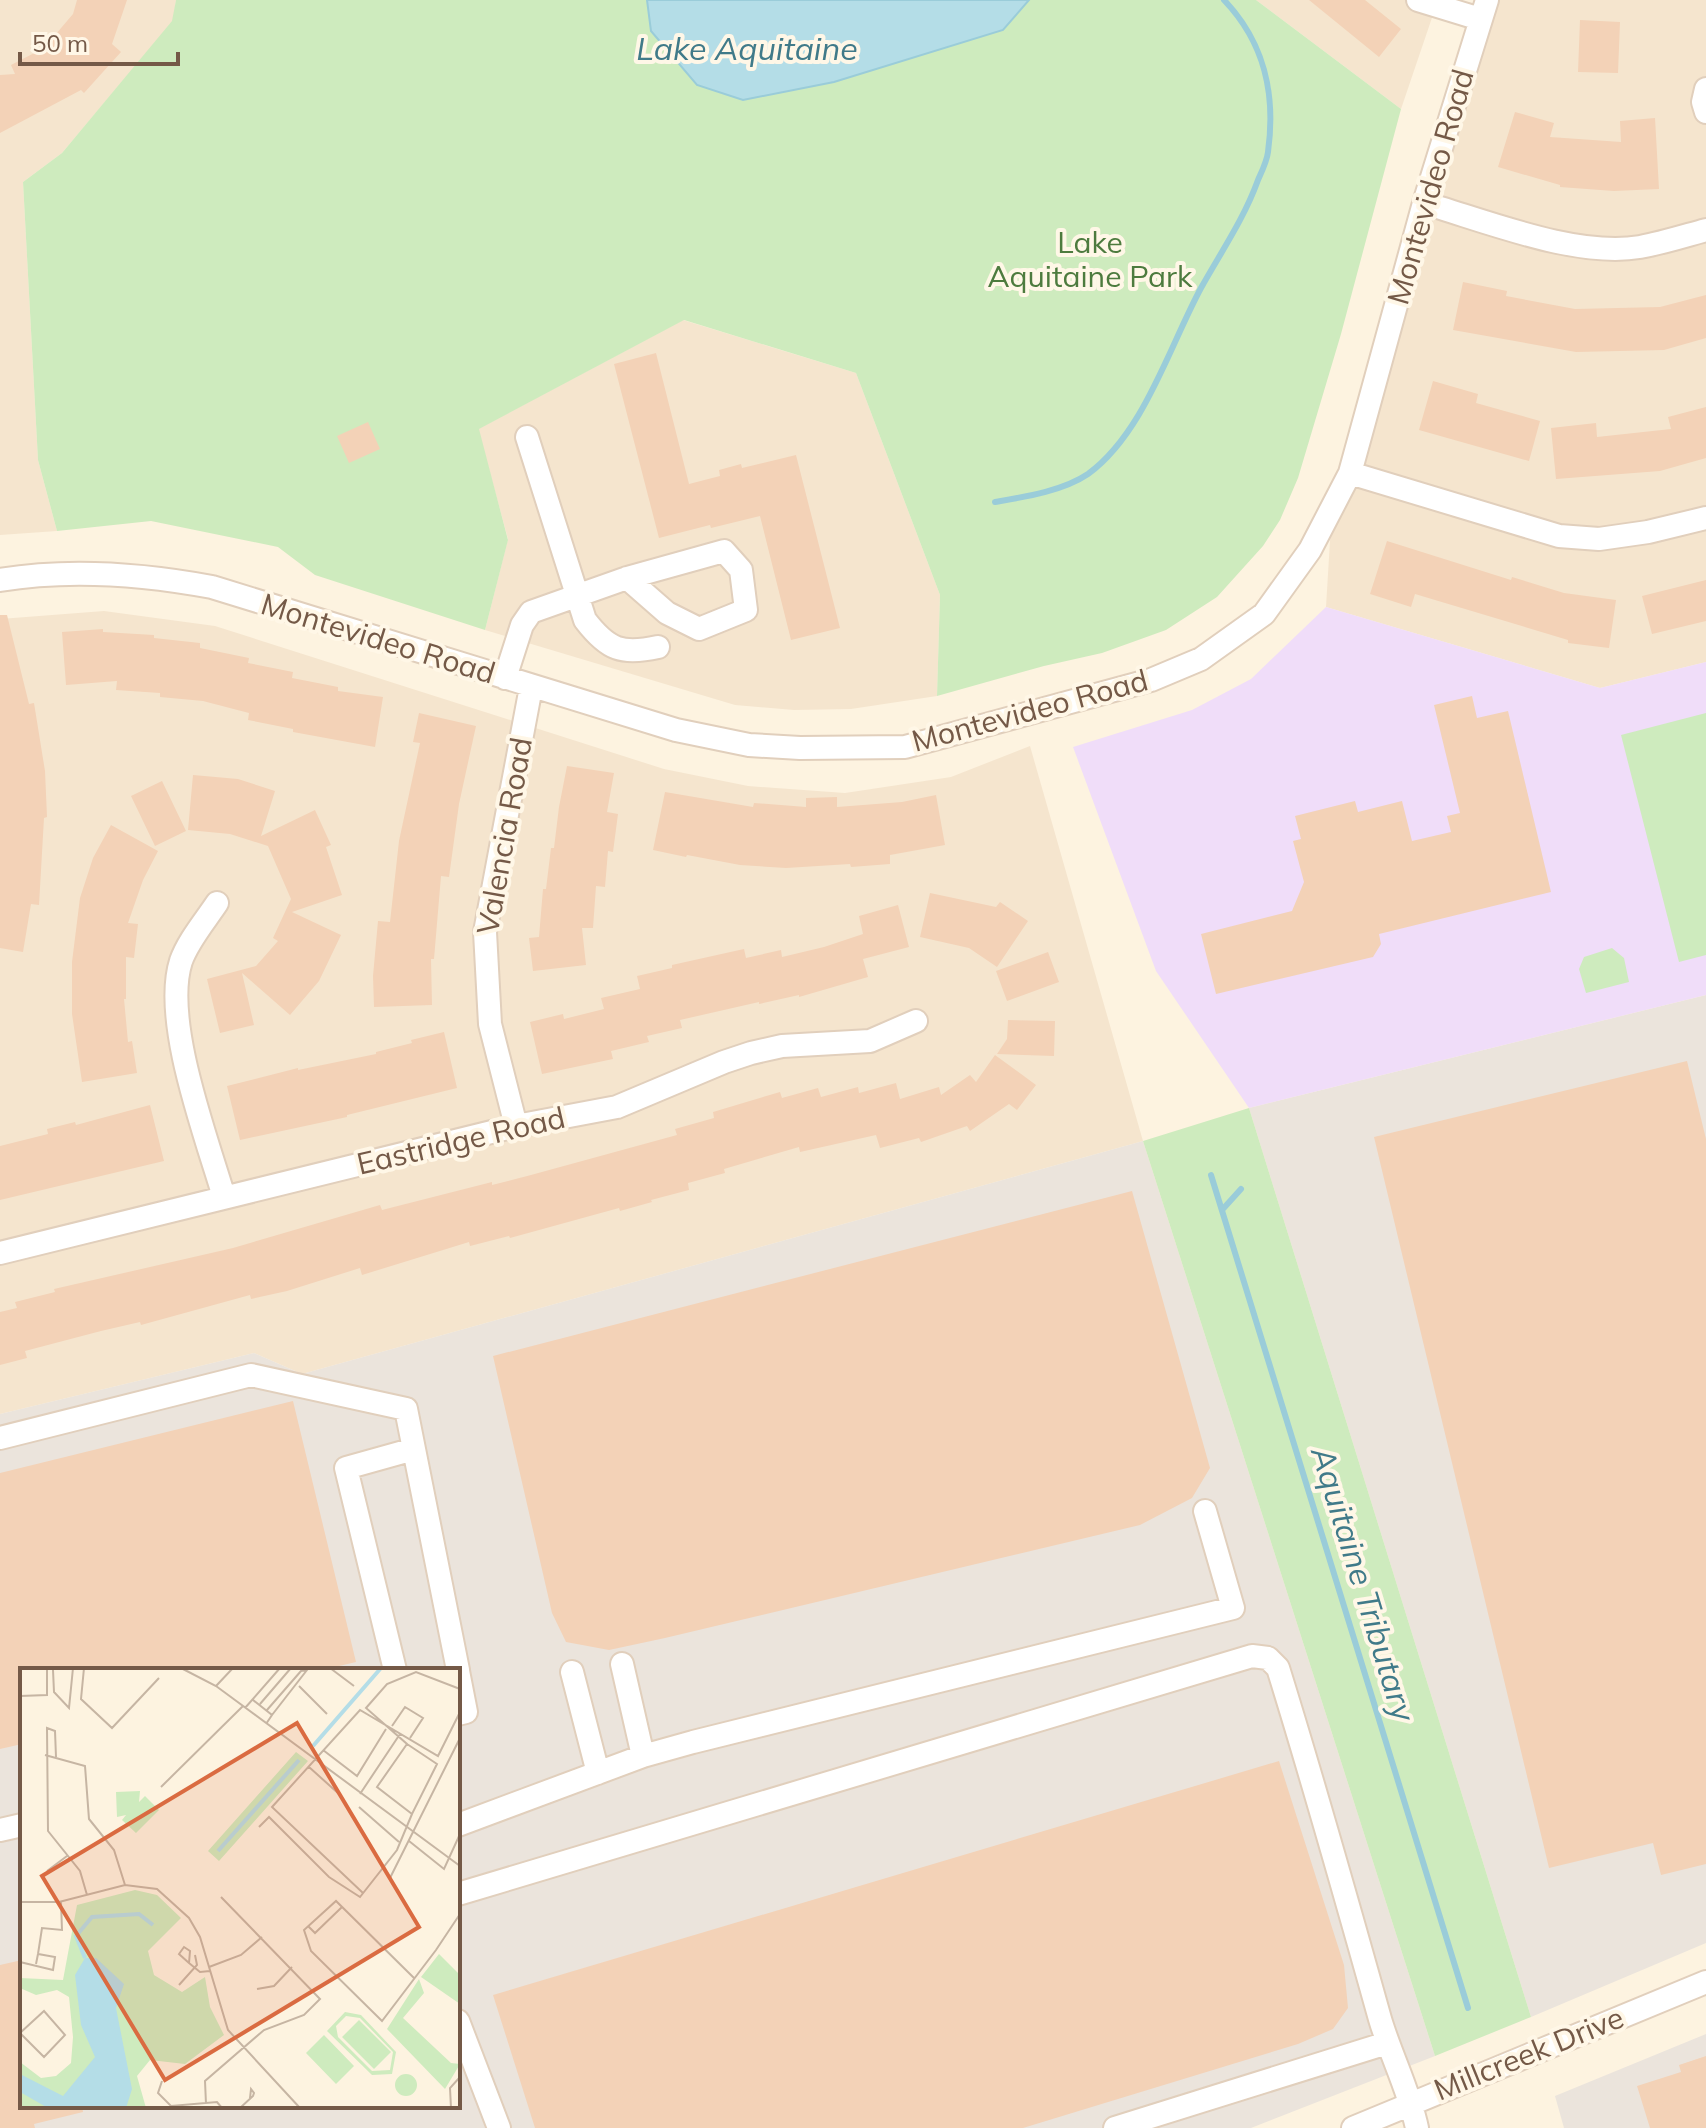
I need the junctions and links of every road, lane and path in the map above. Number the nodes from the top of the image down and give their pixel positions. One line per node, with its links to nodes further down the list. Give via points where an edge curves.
1 (1418, 0): 2 (street)
2 (1484, 9): 5 (street, Montevideo Road)
3 (1706, 89): 4 (street)
4 (1706, 112)
5 (1424, 203): 6 (street, via 1538,237 1598,248 1639,247); 8 (street, Montevideo Road)
6 (1706, 230)
7 (527, 437): 12 (street)
8 (1350, 473): 9 (street, via 1559,536 1599,539); 15 (street, Montevideo Road, via 1310,550 1264,614 1201,659 1151,680 905,747 749,745 676,730)
9 (1706, 518)
10 (627, 578): 10 (street, via 724,551 741,570 746,610 699,629 667,613); 12 (street)
11 (0, 580): 14 (street, Montevideo Road, via 152,576 212,587)
12 (576, 598): 13 (street, via 598,637 618,650); 14 (street, via 531,612)
13 (658, 647)
14 (505, 678): 15 (street, Montevideo Road)
15 (531, 687): 18 (street, Valencia Road, via 485,932 490,1024)
16 (217, 903): 19 (street, via 182,959 176,1015)
17 (916, 1021): 18 (street, Eastridge Road, via 870,1041 751,1053 617,1107)
18 (516, 1126): 19 (street, Eastridge Road)
19 (224, 1197): 20 (street, Eastridge Road)
20 (0, 1253)
21 (0, 1438): 22 (street, via 251,1375 406,1409)
22 (414, 1449): 25 (street, via 346,1468); 26 (street)
23 (1205, 1511): 30 (street, via 1233,1608)
24 (622, 1664): 30 (street)
25 (395, 1668)
26 (458, 1668)
27 (572, 1672): 31 (street)
28 (460, 1680): 29 (street, via 466,1712)
29 (460, 1714)
30 (643, 1756): 31 (street)
31 (598, 1773): 32 (street)
32 (460, 1824)
33 (20, 1825): 34 (street)
34 (0, 1830)
35 (460, 1893): 38 (street, via 1252,1656 1268,1658 1278,1668 1303,1748)
36 (1706, 1982): 39 (street, Millcreek Drive)
37 (460, 2026): 40 (street)
38 (1387, 2043): 39 (street); 41 (street)
39 (1411, 2102): 42 (street, Millcreek Drive); 43 (street)
40 (499, 2128)
41 (1115, 2128)
42 (1353, 2128)
43 (1417, 2128)

